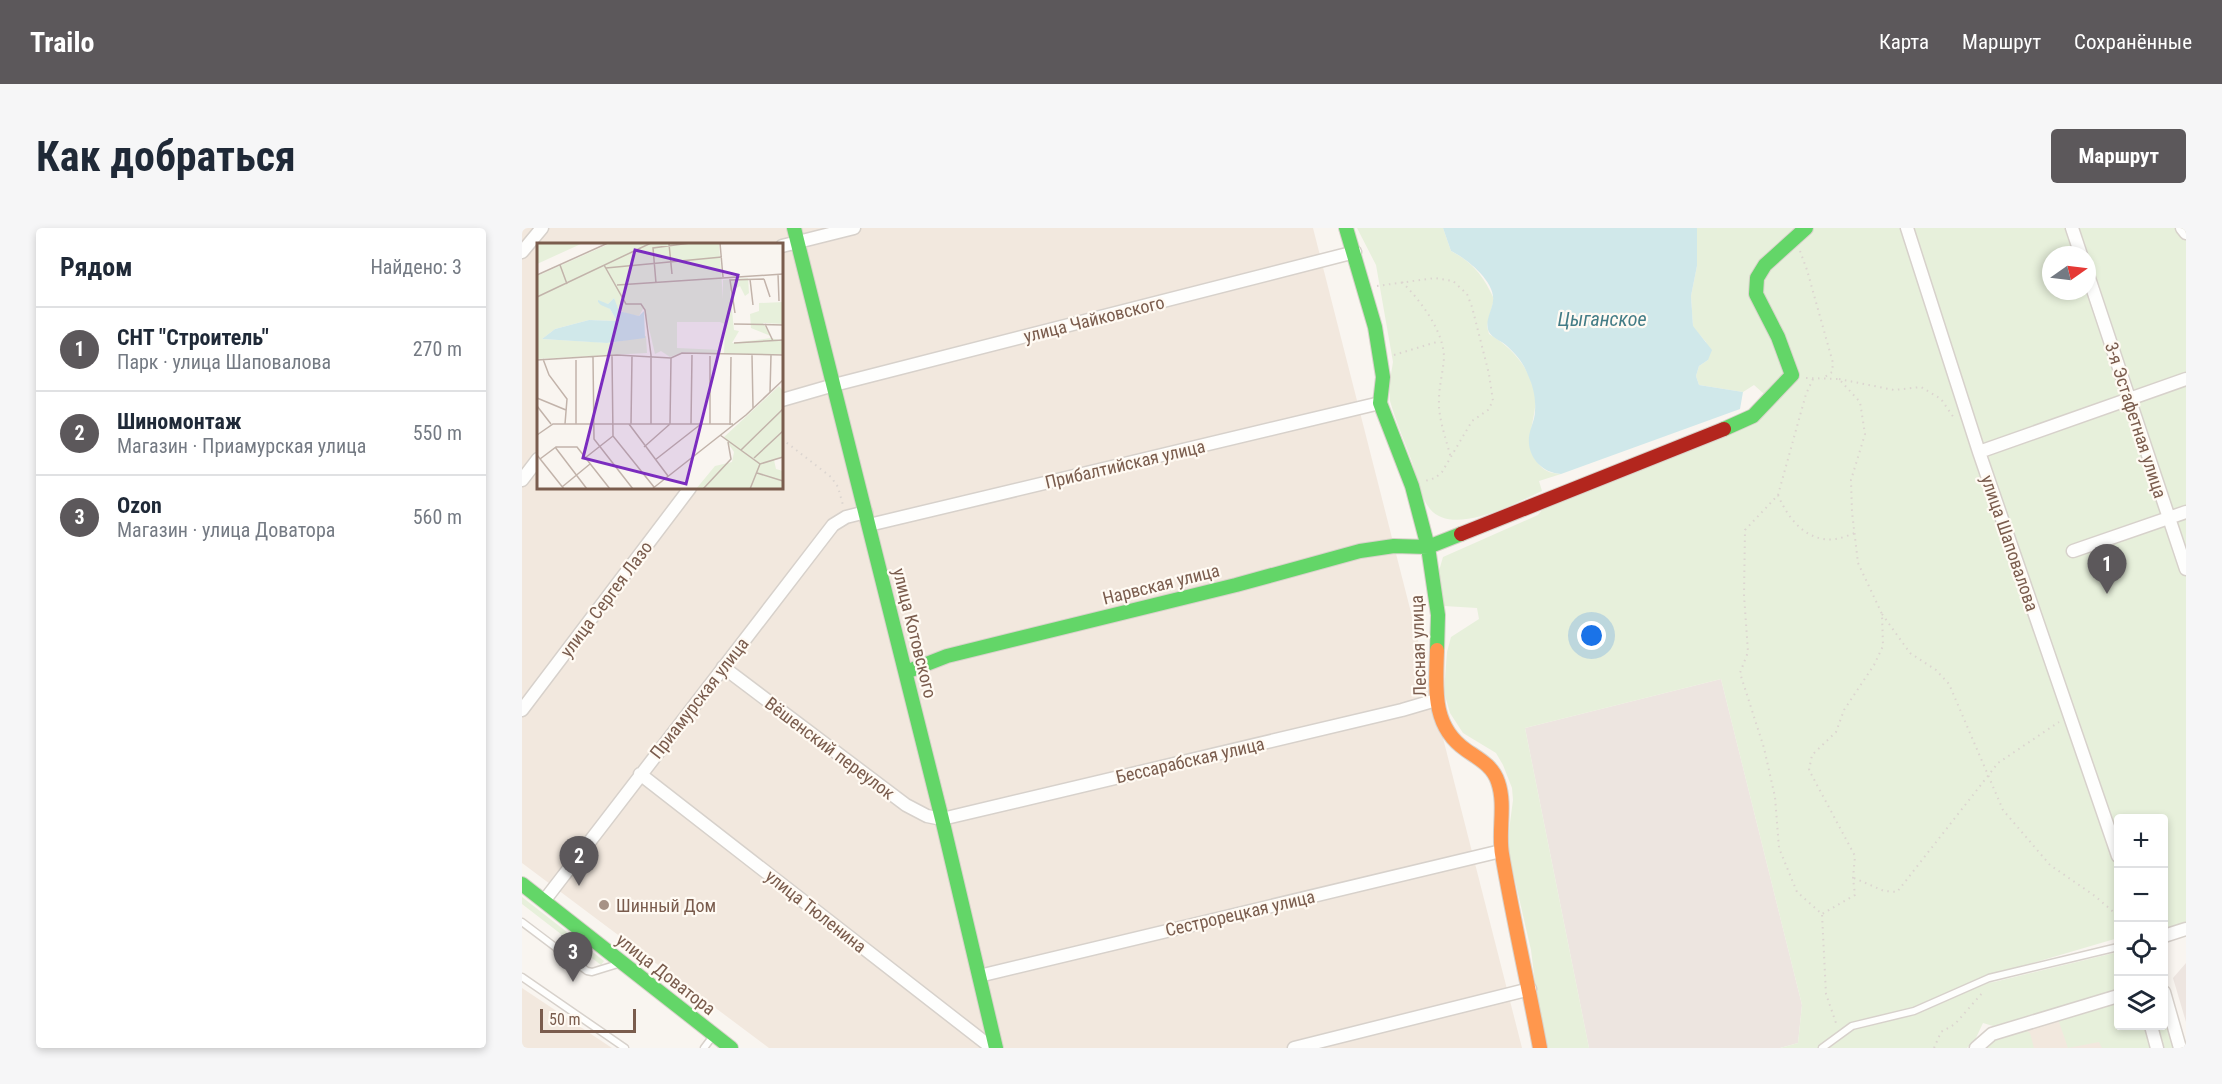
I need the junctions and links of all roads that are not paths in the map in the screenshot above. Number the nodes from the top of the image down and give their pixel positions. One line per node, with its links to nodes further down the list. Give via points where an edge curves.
1 (542, 228): 13 (street)
2 (794, 228): 10 (street, улица Котовского)
3 (854, 228): 10 (street)
4 (1346, 228): 14 (street, Лесная улица)
5 (1806, 228): 28 (street, via 1765,265 1757,278 1756,294 1792,375 1755,416)
6 (1907, 228): 21 (street, улица Шаповалова)
7 (2072, 228): 12 (street)
8 (2182, 228): 9 (street)
9 (2186, 232)
10 (797, 242): 11 (street); 17 (street, улица Котовского)
11 (783, 246)
12 (2078, 246)
13 (530, 248)
14 (1355, 252): 17 (street, улица Чайковского); 20 (street, Лесная улица, via 1381,359)
15 (2096, 299): 18 (street, 3-я Эстафетная улица)
16 (2186, 379): 18 (street)
17 (834, 385): 19 (street); 27 (street, улица Котовского)
18 (2129, 398): 21 (street); 26 (street, 3-я Эстафетная улица)
19 (783, 400)
20 (1380, 403): 27 (street, Прибалтийская улица); 28 (street, Лесная улица, via 1412,486)
21 (1979, 452): 37 (street, улица Шаповалова)
22 (537, 460): 23 (street)
23 (522, 480)
24 (689, 489): 34 (street, улица Сергея Лазо)
25 (2186, 512): 26 (street)
26 (2169, 518): 29 (street); 30 (street, 3-я Эстафетная улица)
27 (868, 519): 31 (street, Приамурская улица, via 846,517 833,525); 32 (street, улица Котовского)
28 (1428, 547): 32 (street, Нарвская улица, via 1360,551 947,656); 33 (street, Лесная улица, via 1438,615)
29 (2073, 551)
30 (2186, 569)
31 (723, 667): 35 (street, Приамурская улица); 36 (street, Вёшенский переулок, via 906,805)
32 (906, 672): 36 (street, улица Котовского)
33 (1436, 700): 36 (street, Бессарабская улица); 38 (street, Лесная улица, via 1443,722 1455,740 1492,769 1497,779 1502,811)
34 (522, 710)
35 (640, 774): 40 (street, Приамурская улица); 56 (street, улица Тюленина)
36 (942, 819): 46 (street, улица Котовского)
37 (2114, 845)
38 (1501, 851): 46 (street, Сестрорецкая улица); 48 (street, Лесная улица)
39 (522, 884): 40 (street, улица Доватора)
40 (544, 901): 45 (street, улица Доватора)
41 (522, 922): 45 (lane, via 587,971)
42 (2186, 929): 43 (street)
43 (2168, 934)
44 (2114, 948): 59 (lane, via 1989,978 1914,1011 1851,1026)
45 (623, 963): 52 (street, улица Доватора)
46 (979, 976): 56 (street, улица Котовского)
47 (522, 977): 53 (lane)
48 (1530, 989): 57 (street); 58 (street, Лесная улица)
49 (2114, 997): 60 (street, via 1992,1034)
50 (2168, 1008): 62 (street)
51 (2152, 1030): 61 (street)
52 (714, 1035): 54 (lane); 55 (street, улица Доватора)
53 (625, 1048)
54 (704, 1048)
55 (731, 1048)
56 (994, 1048)
57 (1294, 1048)
58 (1540, 1048)
59 (1822, 1048)
60 (1976, 1048)
61 (2157, 1048)
62 (2180, 1048)

